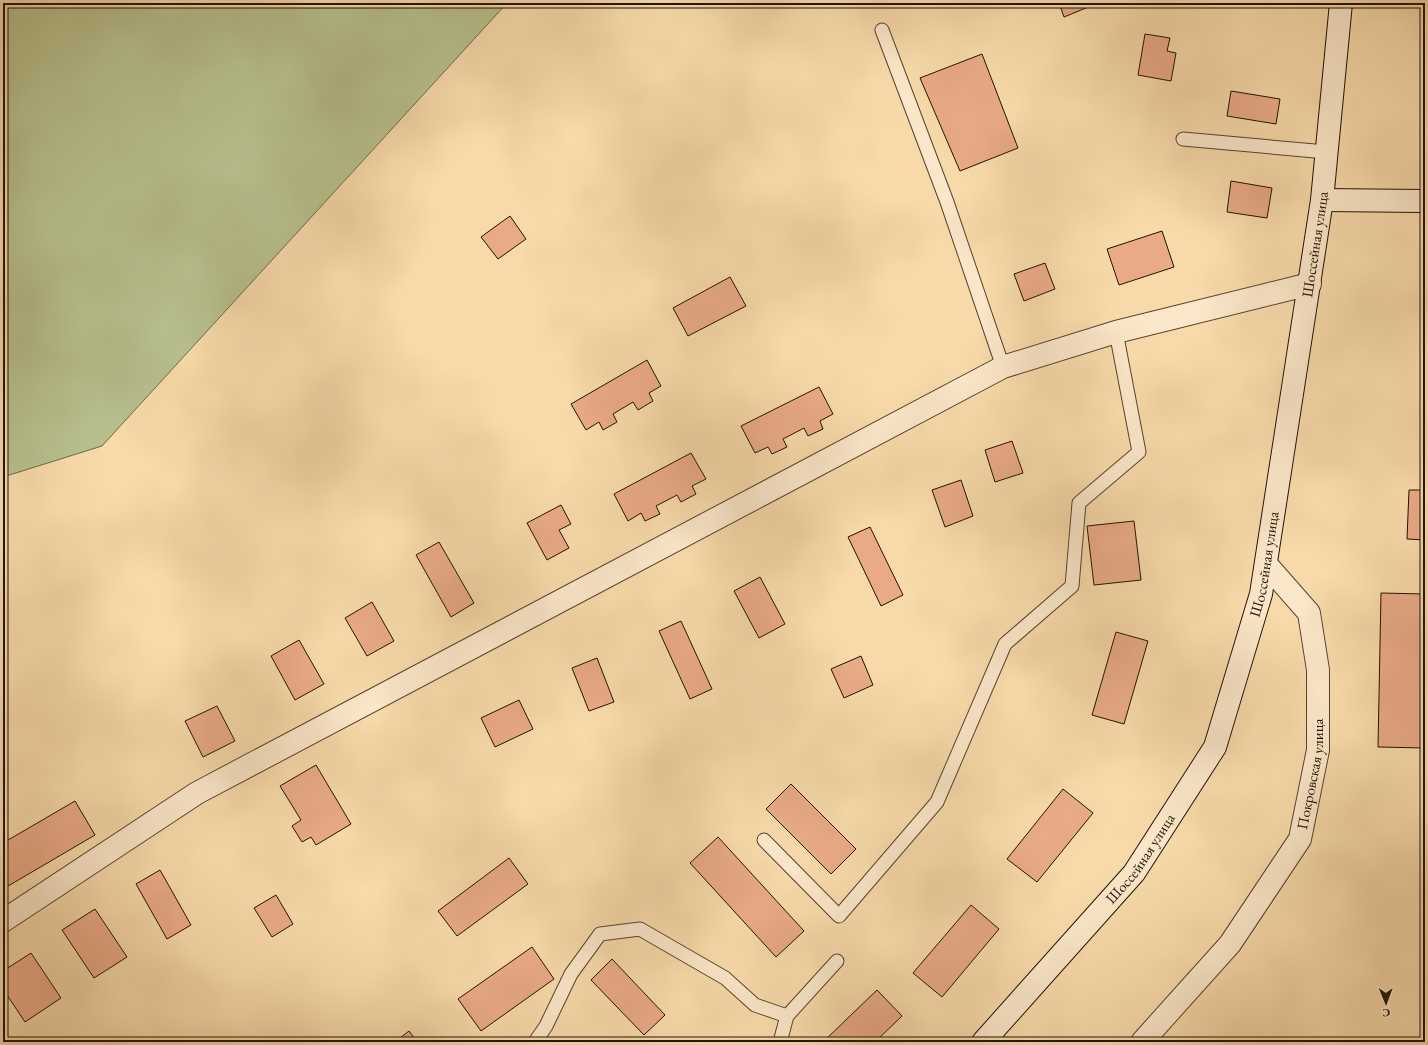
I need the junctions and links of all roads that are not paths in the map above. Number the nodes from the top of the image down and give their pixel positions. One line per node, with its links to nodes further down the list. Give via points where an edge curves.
1 (1341, 3): 4 (street, Шоссейная улица)
2 (882, 30): 9 (lane, via 948,202)
3 (1183, 139): 4 (lane)
4 (1326, 152): 5 (street, Шоссейная улица)
5 (1322, 200): 6 (street); 7 (street, Шоссейная улица)
6 (1425, 201)
7 (1310, 284): 8 (street); 10 (street, Шоссейная улица)
8 (1116, 332): 9 (street); 11 (lane, via 1139,452 1079,503 1072,586 1005,644 937,802 839,916)
9 (1003, 367): 12 (street, via 197,793)
10 (1266, 564): 17 (street, Шоссейная улица, via 1261,594 1215,746 1134,873); 18 (street, Покровская улица, via 1309,613 1318,670 1318,750 1300,839 1230,944)
11 (764, 840)
12 (3, 921)
13 (837, 961): 14 (lane)
14 (787, 1016): 15 (lane, via 755,1005 725,978 640,929 600,934 571,974 546,1026); 16 (lane)
15 (535, 1042)
16 (780, 1042)
17 (983, 1042)
18 (1142, 1042)

